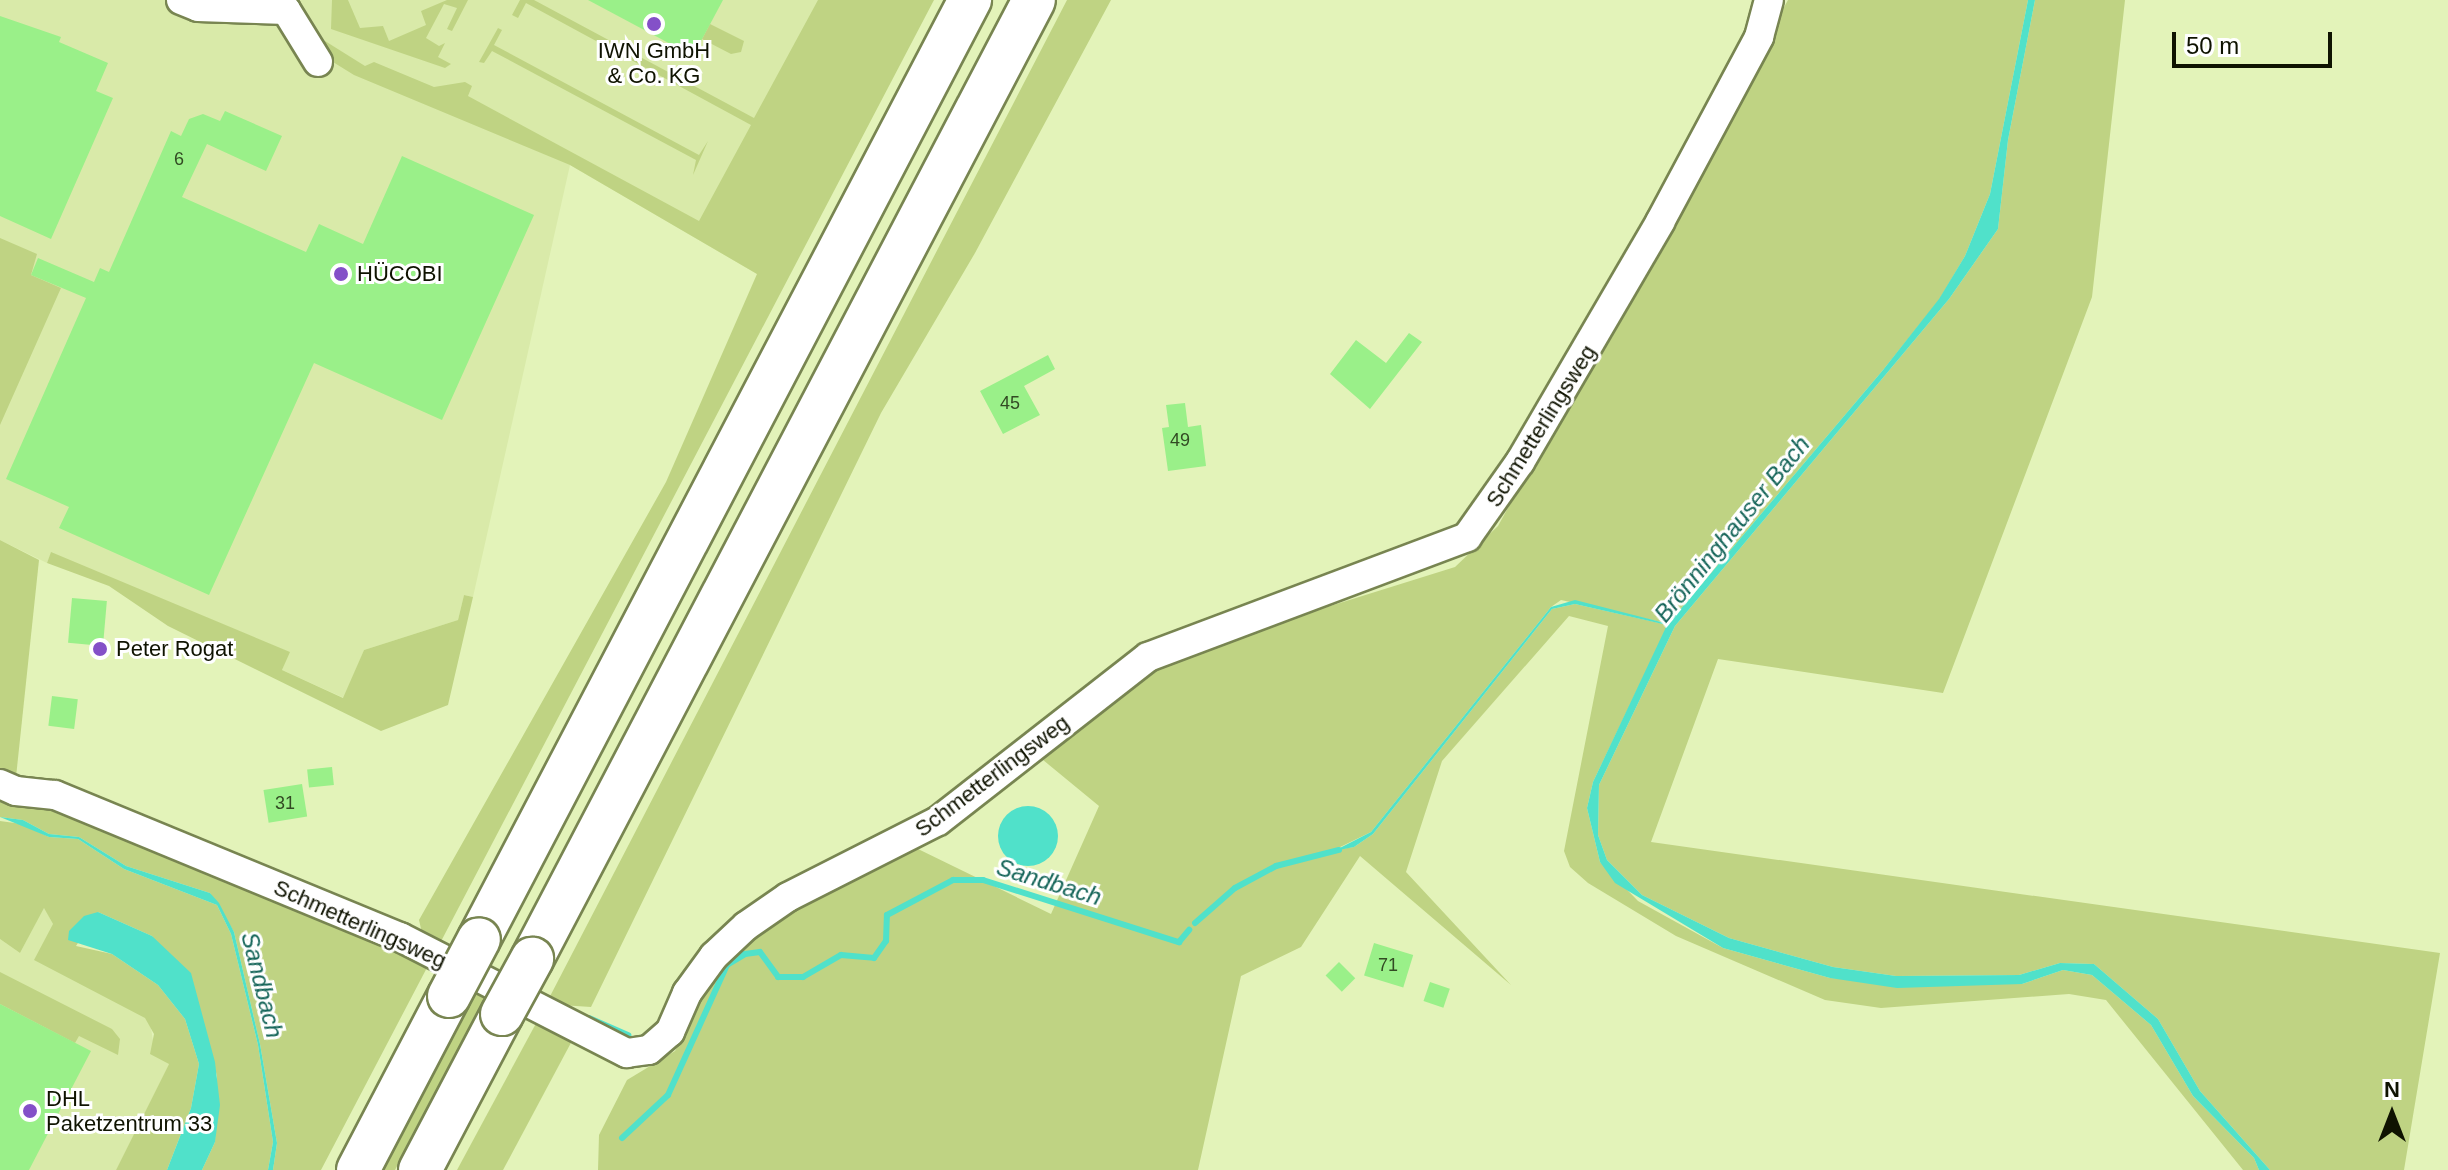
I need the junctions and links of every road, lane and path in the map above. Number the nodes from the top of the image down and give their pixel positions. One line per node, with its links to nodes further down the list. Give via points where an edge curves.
1 (181, 0): 5 (street, via 198,7 286,10)
2 (970, 0): 7 (highway, bridge)
3 (1034, 0): 8 (highway, bridge)
4 (1769, 0): 6 (street, Schmetterlingsweg, via 1759,37 1668,208 1520,462 1467,537 1148,657 938,821 788,897 746,926 714,956 687,993 670,1032 649,1050 627,1053 400,937 55,795)
5 (318, 62)
6 (0, 784)
7 (358, 1170)
8 (420, 1170)

